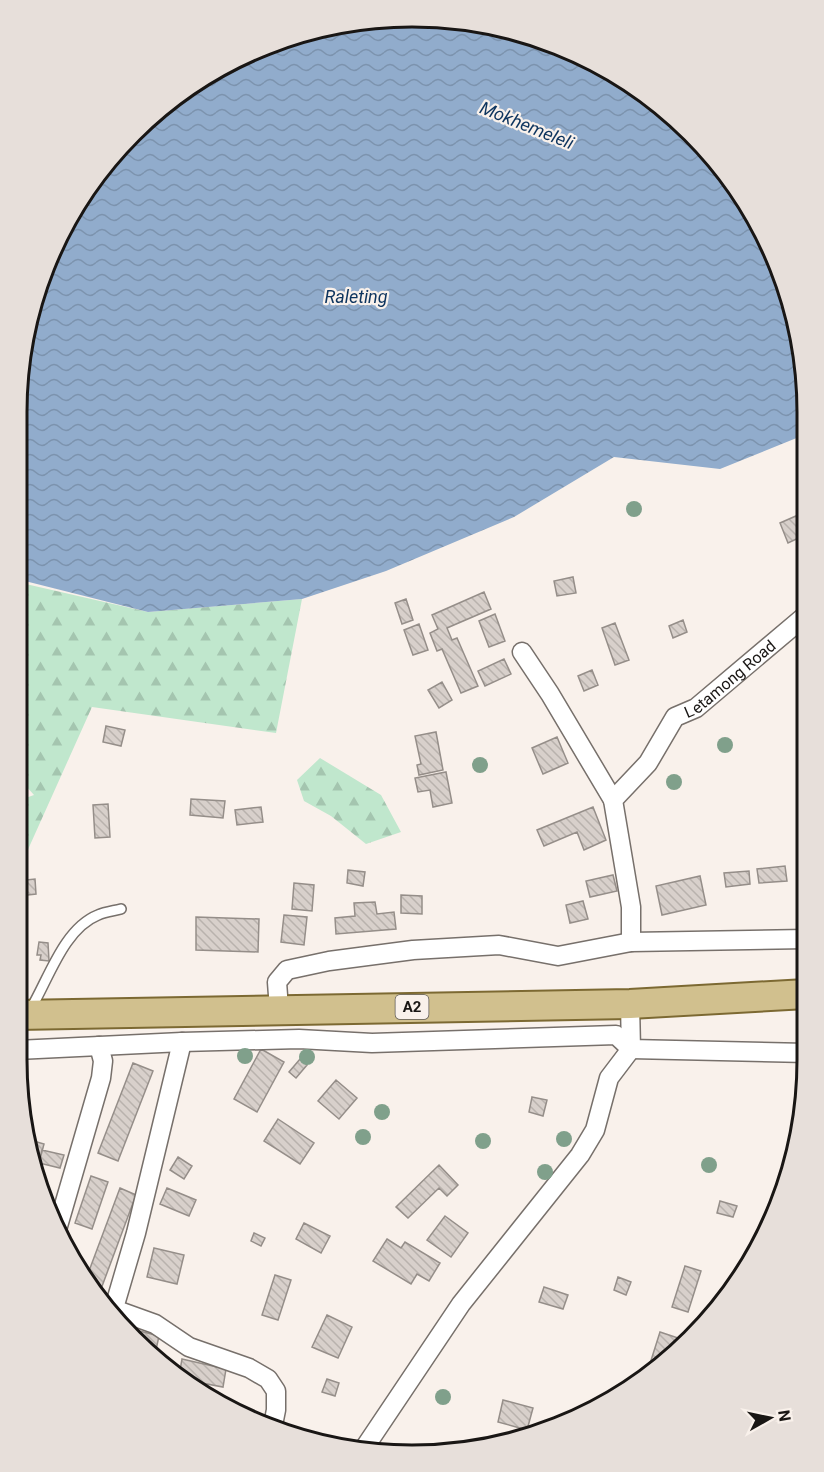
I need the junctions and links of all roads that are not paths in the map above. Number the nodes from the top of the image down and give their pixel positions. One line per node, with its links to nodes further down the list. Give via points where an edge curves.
1 (797, 623): 3 (street, Letamong Road, via 696,708 675,717 648,763)
2 (522, 652): 3 (street)
3 (613, 800): 6 (street, via 631,907)
4 (121, 909): 9 (lane, via 96,915 79,930 56,956 46,985)
5 (797, 939): 6 (street)
6 (631, 942): 10 (street, via 558,956 500,945 413,950 329,961 287,970 276,982)
7 (797, 995): 8 (main road, A2)
8 (630, 1004): 10 (main road, A2); 15 (street)
9 (27, 1009)
10 (279, 1009): 11 (main road, A2)
11 (27, 1015)
12 (182, 1042): 13 (street); 15 (street, via 299,1039 372,1043 616,1035); 18 (street, via 136,1233)
13 (99, 1046): 14 (street); 17 (street, via 103,1061 101,1078)
14 (27, 1049)
15 (631, 1049): 16 (street); 21 (street, via 609,1078 595,1130 580,1155 461,1304)
16 (797, 1053)
17 (61, 1217)
18 (112, 1300)
19 (121, 1312): 20 (street, via 163,1329 189,1347 249,1368 268,1379 276,1391)
20 (274, 1419)
21 (369, 1443)

